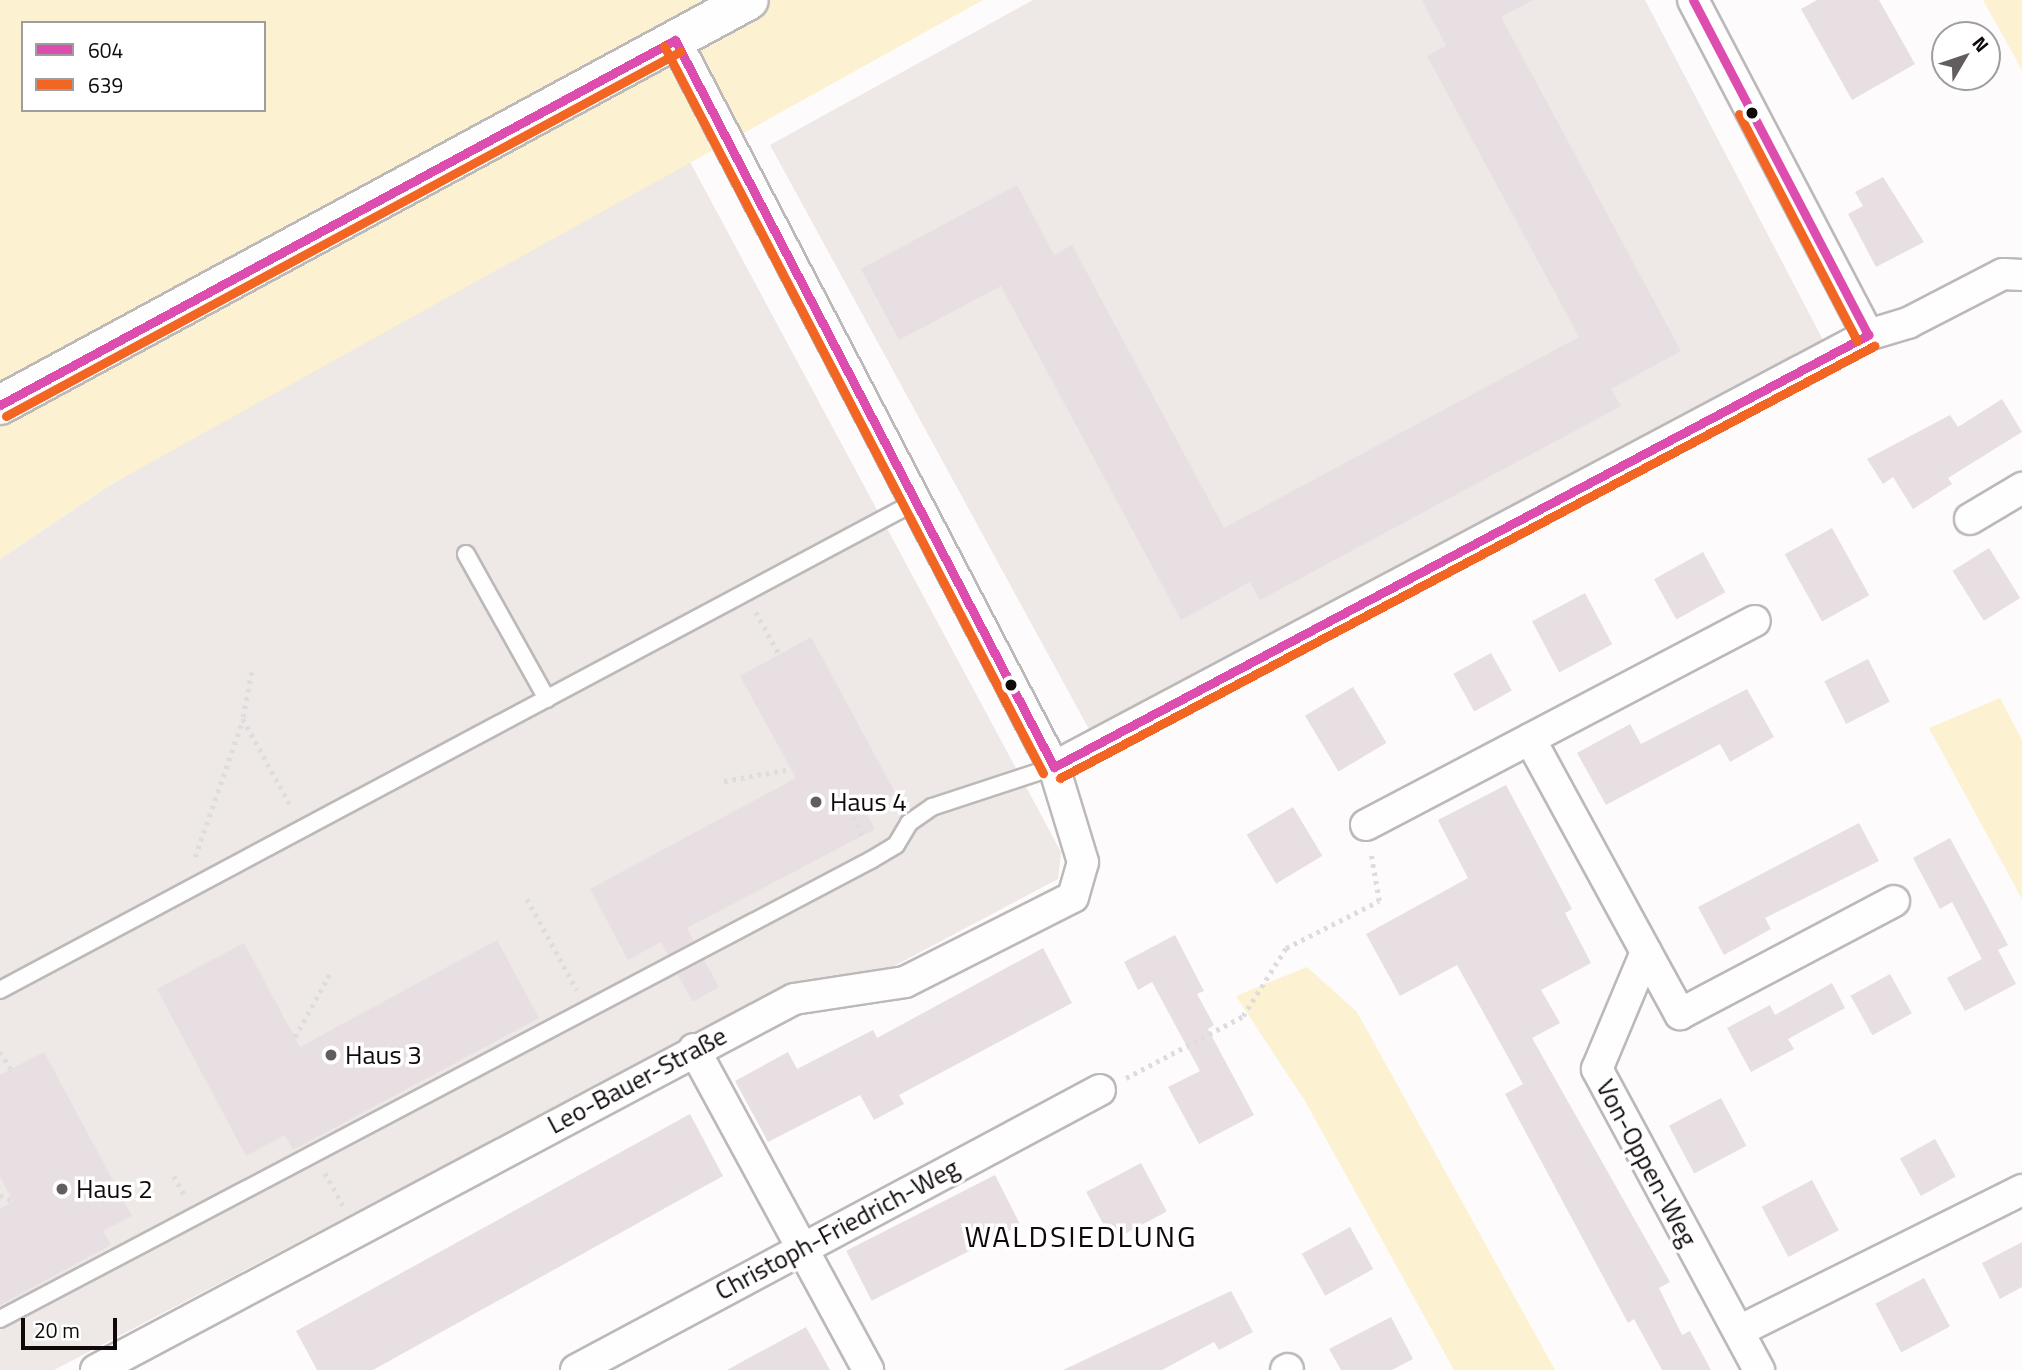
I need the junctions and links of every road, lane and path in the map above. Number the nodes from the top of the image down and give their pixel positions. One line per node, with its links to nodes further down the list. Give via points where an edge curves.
1 (750, 0): 3 (street)
2 (1693, 0): 5 (street)
3 (675, 40): 6 (street); 8 (street, Leo-Bauer-Straße)
4 (2022, 275): 5 (street, via 2003,274 1908,323)
5 (1868, 335): 18 (street)
6 (0, 405)
7 (2022, 488): 9 (street)
8 (915, 502): 11 (lane); 18 (street, Leo-Bauer-Straße)
9 (1970, 519)
10 (466, 554): 15 (lane)
11 (746, 593): 13 (path); 15 (lane)
12 (1755, 621): 17 (street)
13 (779, 654)
14 (252, 672): 16 (path)
15 (547, 699): 22 (lane)
16 (243, 719): 22 (path); 23 (path)
17 (1531, 739): 21 (street); 26 (street)
18 (1054, 767): 29 (lane, via 932,807 909,823 896,845); 31 (street, Leo-Bauer-Straße, via 1083,862 1073,898 905,982 794,999)
19 (791, 769): 20 (path)
20 (724, 781)
21 (1366, 825): 34 (path, via 1379,901 1286,948 1243,1016)
22 (303, 828): 23 (lane)
23 (183, 893): 28 (lane)
24 (527, 899): 29 (path)
25 (1894, 901): 26 (street, via 1680,1014)
26 (1646, 952): 42 (street, Von-Oppen-Weg, via 1597,1069)
27 (330, 973): 30 (path)
28 (0, 990)
29 (589, 1012): 35 (lane)
30 (295, 1037)
31 (694, 1049): 39 (street, Leo-Bauer-Straße); 40 (street)
32 (0, 1052): 33 (path)
33 (11, 1069)
34 (1100, 1090): 40 (street, Christoph-Friedrich-Weg)
35 (317, 1157): 39 (path); 41 (lane)
36 (2022, 1190): 42 (street)
37 (0, 1195): 38 (path)
38 (13, 1201)
39 (356, 1231): 43 (street, Leo-Bauer-Straße)
40 (802, 1246): 44 (street, Christoph-Friedrich-Weg); 45 (street)
41 (0, 1319)
42 (1739, 1331): 46 (street, Von-Oppen-Weg)
43 (96, 1370)
44 (576, 1370)
45 (868, 1370)
46 (1759, 1370)

